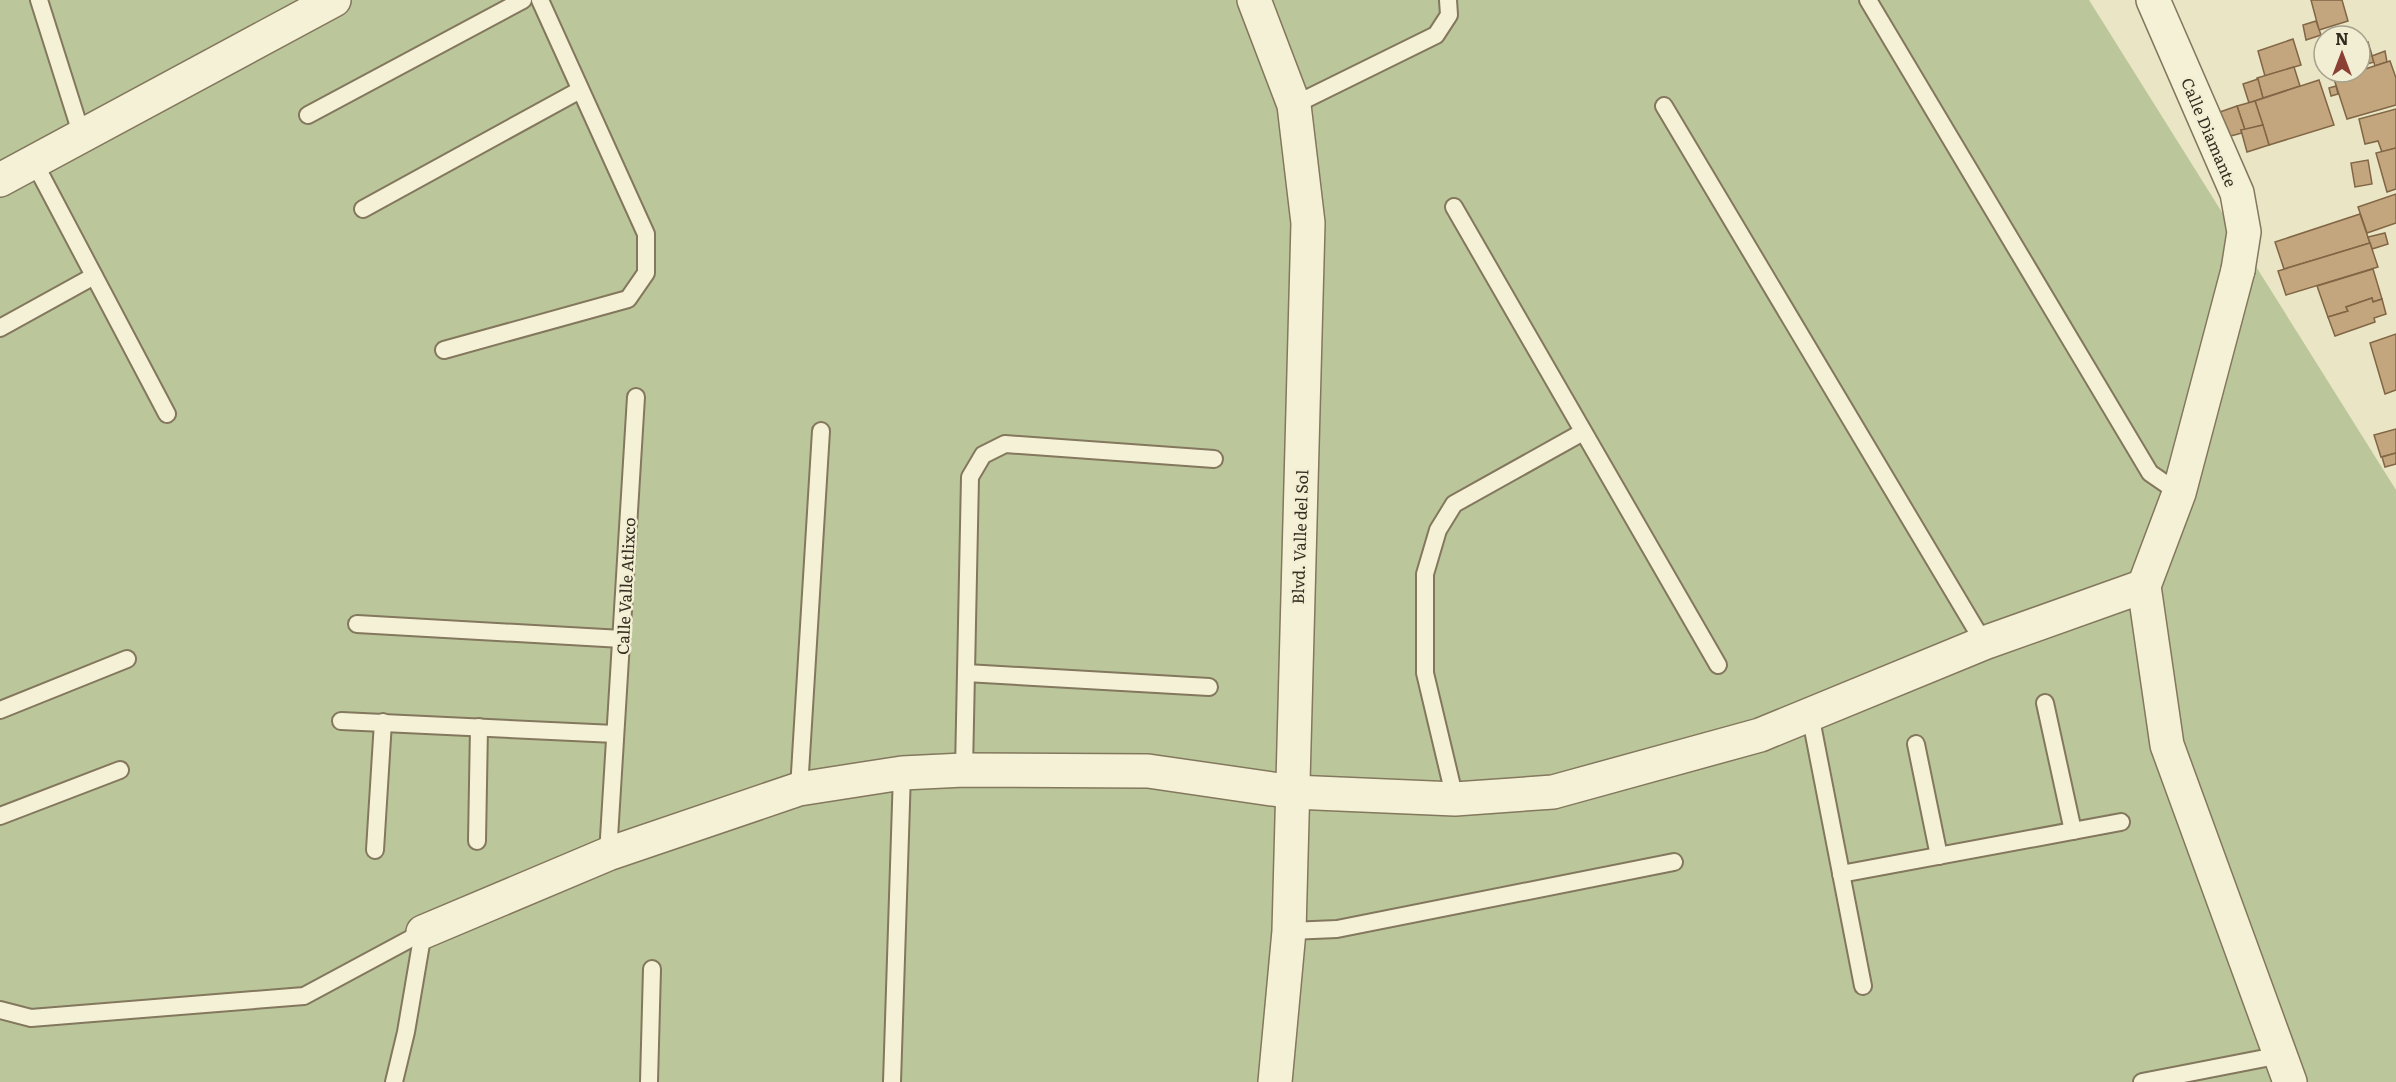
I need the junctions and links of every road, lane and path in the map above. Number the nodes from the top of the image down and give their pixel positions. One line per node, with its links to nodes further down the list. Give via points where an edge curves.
1 (39, 0): 13 (lane)
2 (334, 0): 13 (street)
3 (523, 0): 12 (lane)
4 (540, 0): 9 (lane)
5 (1254, 0): 10 (street, Blvd. Valle del Sol)
6 (1448, 0): 10 (lane, via 1449,15 1436,35)
7 (1868, 0): 26 (lane, via 2150,473)
8 (2153, 0): 26 (street, Calle Diamante, via 2237,193 2244,232 2238,270)
9 (580, 90): 17 (lane); 20 (lane, via 646,234 646,273 628,299)
10 (1294, 105): 47 (street, Blvd. Valle del Sol, via 1308,223)
11 (1664, 106): 30 (lane)
12 (308, 115)
13 (82, 136): 14 (street)
14 (34, 162): 15 (street); 18 (lane)
15 (0, 180)
16 (1454, 207): 24 (lane)
17 (363, 209)
18 (94, 276): 19 (lane); 22 (lane)
19 (0, 328)
20 (444, 350)
21 (636, 397): 29 (lane, Calle Valle Atlixco)
22 (167, 414)
23 (821, 431): 46 (lane)
24 (1583, 432): 32 (lane); 48 (lane, via 1454,504 1438,530 1425,574 1425,673)
25 (1214, 459): 33 (lane, via 1005,444 983,455 970,477)
26 (2179, 493): 27 (street, Calle Diamante)
27 (2144, 586): 30 (street); 63 (street, via 2167,745)
28 (357, 624): 29 (lane)
29 (622, 639): 41 (lane, Calle Valle Atlixco)
30 (1983, 644): 37 (street)
31 (127, 659): 36 (lane)
32 (1718, 666)
33 (966, 673): 34 (lane); 44 (lane)
34 (1209, 687)
35 (2045, 704): 51 (lane)
36 (0, 710)
37 (1810, 714): 48 (street, via 1760,735 1553,792); 57 (lane)
38 (341, 721): 39 (lane)
39 (383, 722): 40 (lane); 53 (lane)
40 (479, 727): 41 (lane); 52 (lane)
41 (615, 734): 54 (lane, Calle Valle Atlixco)
42 (1916, 744): 55 (lane)
43 (120, 770): 49 (lane)
44 (964, 770): 45 (street); 47 (street, via 1148,771)
45 (902, 773): 46 (street); 67 (lane)
46 (799, 789): 54 (street)
47 (1293, 792): 48 (street); 58 (street, Blvd. Valle del Sol)
48 (1455, 799)
49 (0, 816)
50 (2121, 822): 51 (lane)
51 (2073, 831): 55 (lane)
52 (477, 841)
53 (375, 850)
54 (608, 854): 59 (street)
55 (1939, 856): 57 (lane)
56 (1674, 862): 58 (lane, via 1337,929)
57 (1841, 874): 61 (lane)
58 (1289, 931): 68 (street, Blvd. Valle del Sol)
59 (423, 932): 62 (lane, via 304,996 31,1018); 65 (lane)
60 (652, 969): 66 (lane)
61 (1863, 986)
62 (0, 1010)
63 (2286, 1068): 64 (lane)
64 (2174, 1079): 69 (lane)
65 (394, 1082)
66 (648, 1082)
67 (892, 1082)
68 (1275, 1082)
69 (2142, 1082)

